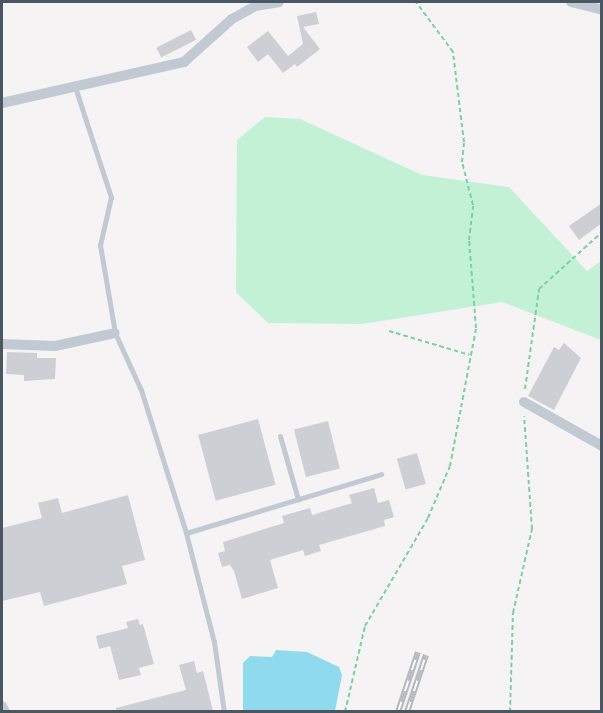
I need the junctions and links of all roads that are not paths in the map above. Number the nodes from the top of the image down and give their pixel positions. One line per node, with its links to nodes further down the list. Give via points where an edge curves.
1 (279, 2): 4 (street, via 255,6 232,19 184,62)
2 (571, 2): 3 (street)
3 (602, 10)
4 (75, 87): 5 (street); 6 (lane, via 111,198 100,245)
5 (2, 103)
6 (115, 333): 7 (street, via 55,346); 13 (lane, via 141,390)
7 (2, 344)
8 (524, 402): 10 (street)
9 (280, 436): 12 (lane)
10 (602, 446)
11 (381, 474): 12 (lane)
12 (298, 499): 13 (lane)
13 (186, 533): 16 (lane, via 214,642)
14 (2, 706): 15 (street)
15 (5, 711)
16 (224, 711)

